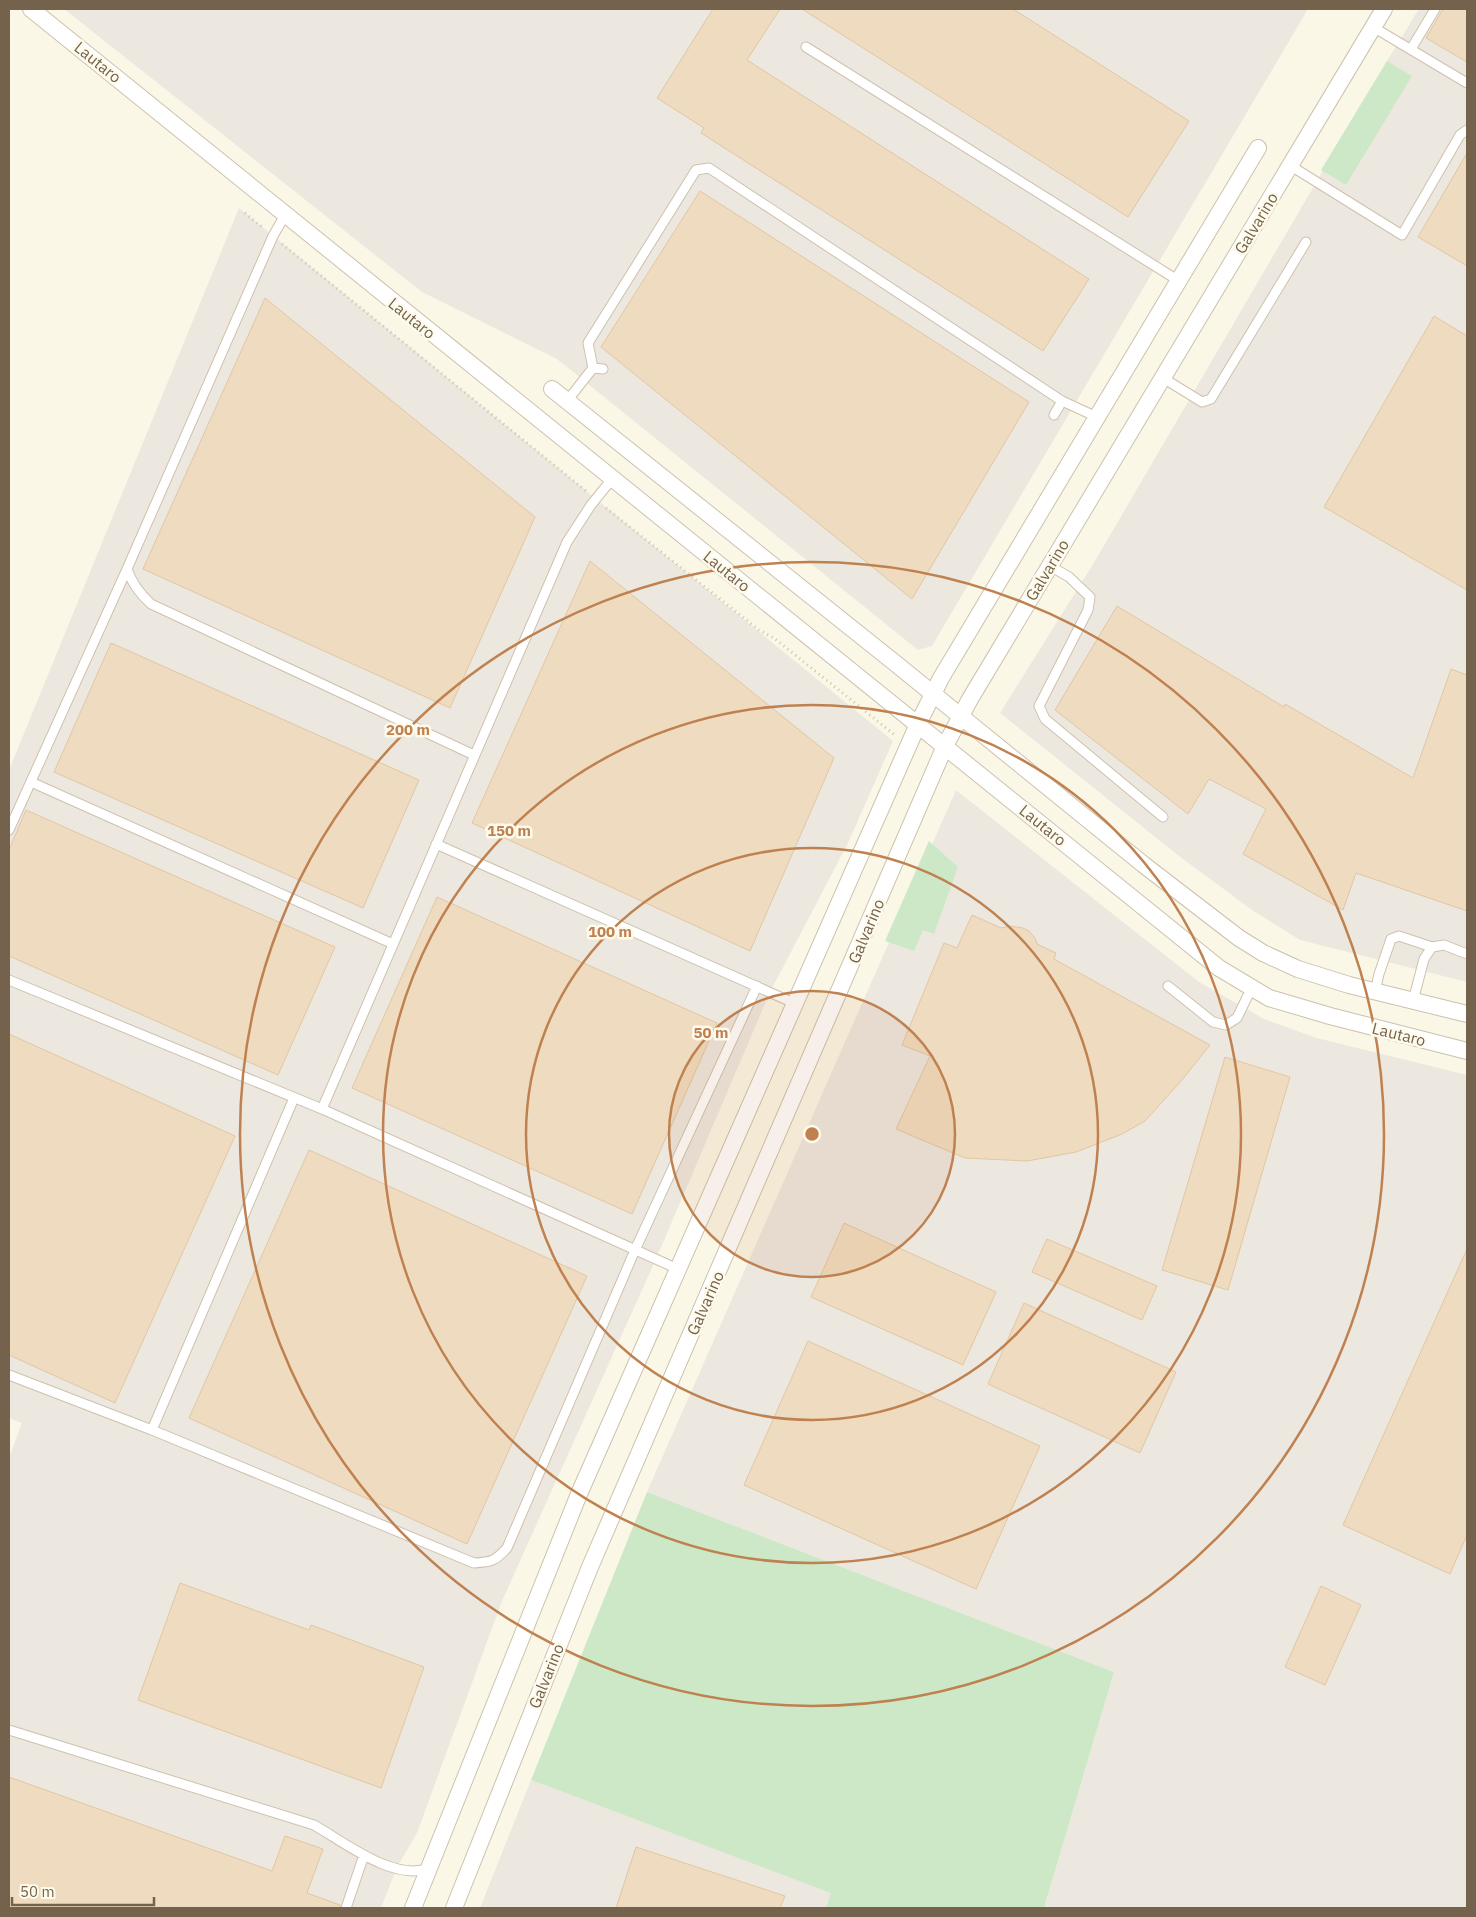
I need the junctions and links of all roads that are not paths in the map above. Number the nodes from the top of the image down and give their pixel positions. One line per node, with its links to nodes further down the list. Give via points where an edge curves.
1 (31, 9): 11 (street, Lautaro)
2 (1384, 9): 4 (street, Galvarino)
3 (1435, 9): 6 (lane)
4 (1373, 27): 6 (lane); 10 (street, Galvarino)
5 (806, 47): 13 (lane)
6 (1411, 49): 7 (lane)
7 (1467, 83)
8 (1467, 130): 10 (lane, via 1460,135 1402,235)
9 (1258, 148): 13 (street)
10 (1291, 166): 14 (street, Galvarino)
11 (285, 215): 20 (street, Lautaro); 22 (lane)
12 (1306, 242): 14 (lane, via 1211,399 1202,402)
13 (1179, 281): 19 (street)
14 (1163, 378): 21 (street, Galvarino)
15 (552, 389): 16 (street, Lautaro)
16 (567, 401): 17 (lane, via 598,368 588,343 696,170 709,168); 23 (street, Lautaro)
17 (1062, 401): 18 (lane); 19 (lane)
18 (1054, 415)
19 (1097, 417): 23 (street)
20 (612, 479): 25 (street, Lautaro); 27 (lane, via 566,542)
21 (1050, 566): 24 (street, Galvarino); 29 (lane, via 1069,577 1090,597 1088,610 1039,706 1045,720)
22 (127, 569): 27 (lane, via 136,588 151,604); 28 (lane)
23 (933, 695): 24 (street, Lautaro); 25 (street)
24 (960, 716): 26 (street, Galvarino); 39 (street, Lautaro, via 1239,938 1298,969)
25 (918, 724): 26 (street, Lautaro); 41 (street)
26 (945, 746): 38 (street, Lautaro, via 1219,968); 55 (street, Galvarino, via 590,1567)
27 (474, 755): 31 (lane)
28 (30, 782): 30 (lane); 32 (lane)
29 (1163, 817)
30 (9, 830)
31 (436, 844): 32 (lane); 36 (lane)
32 (393, 944): 45 (lane)
33 (1432, 947): 34 (lane, via 1444,945); 39 (lane, via 1399,936 1391,939); 40 (lane, via 1424,959)
34 (1467, 954)
35 (9, 980): 44 (lane)
36 (757, 986): 41 (lane); 46 (lane)
37 (1168, 986): 38 (lane, via 1213,1022 1226,1025 1237,1018)
38 (1252, 987): 43 (street, Lautaro, via 1269,998)
39 (1375, 992): 40 (street, Lautaro)
40 (1413, 1001): 42 (street, Lautaro)
41 (796, 1004): 47 (street)
42 (1467, 1014)
43 (1467, 1051)
44 (294, 1098): 45 (lane); 49 (lane)
45 (322, 1109): 46 (lane)
46 (635, 1250): 47 (lane); 49 (lane, via 507,1548 496,1560 474,1563)
47 (678, 1269): 52 (street, via 579,1494)
48 (9, 1375): 49 (lane)
49 (152, 1430)
50 (9, 1730): 51 (lane, via 314,1825)
51 (364, 1854): 52 (lane, via 396,1869 420,1872); 53 (lane)
52 (429, 1868): 54 (street)
53 (346, 1908)
54 (412, 1908)
55 (454, 1908)

